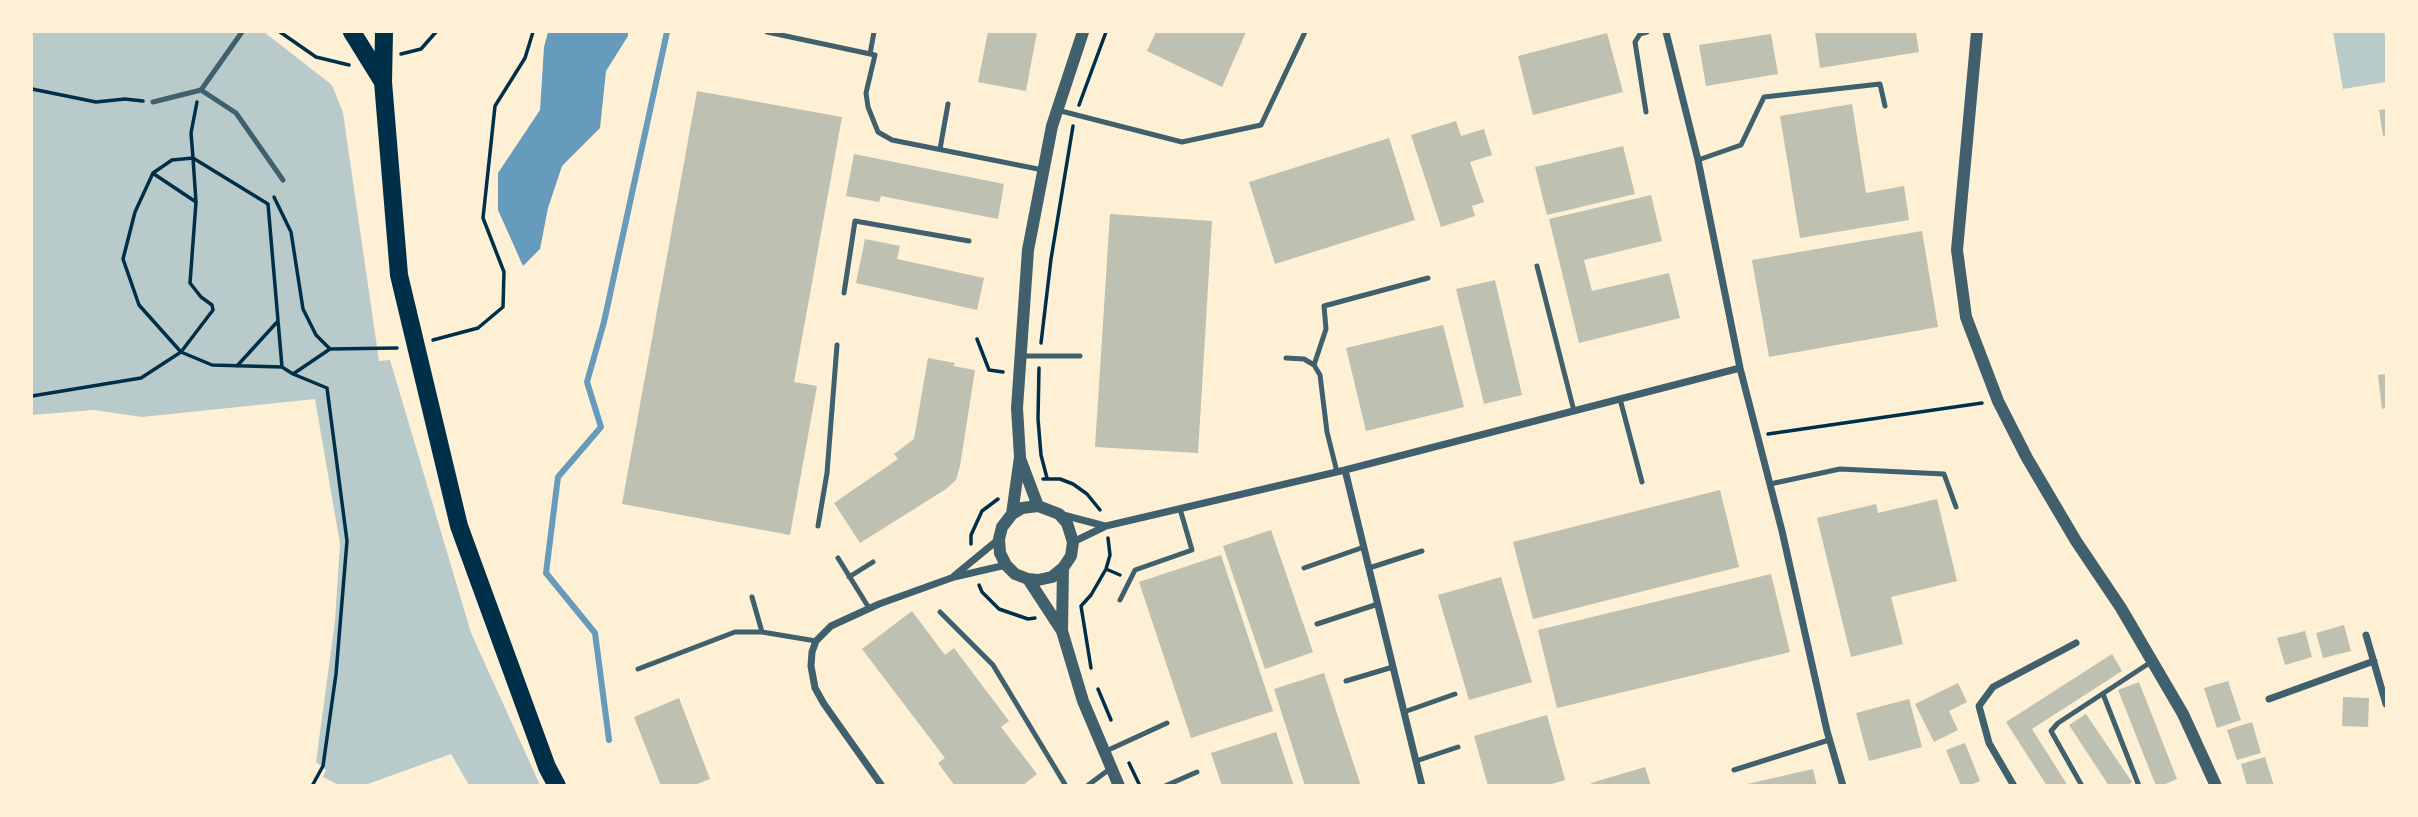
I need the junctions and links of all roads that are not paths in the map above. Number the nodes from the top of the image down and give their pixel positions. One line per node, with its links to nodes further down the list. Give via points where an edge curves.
1 (242, 32): 14 (lane)
2 (352, 32): 13 (main road)
3 (383, 32): 13 (main road)
4 (767, 32): 11 (lane)
5 (874, 32): 12 (lane)
6 (1083, 32): 18 (street)
7 (1305, 32): 18 (lane, via 1261,125 1182,142)
8 (1647, 32): 19 (lane, via 1635,42)
9 (1666, 32): 21 (street)
10 (1976, 32): 72 (street, via 1957,250 1965,317 1998,401 2027,458)
11 (794, 34): 12 (lane)
12 (870, 54): 20 (lane, via 874,55 866,93 878,132 892,140)
13 (383, 82): 90 (main road, via 399,275 459,526)
14 (201, 90): 15 (lane); 23 (lane, via 236,113)
15 (153, 102)
16 (948, 104): 20 (lane)
17 (1885, 106): 21 (lane, via 1880,84 1764,97 1741,145)
18 (1057, 110): 22 (street)
19 (1646, 112)
20 (940, 149): 22 (lane)
21 (1698, 160): 33 (street)
22 (1043, 170): 29 (street, via 1028,250)
23 (283, 180)
24 (969, 241): 27 (lane, via 855,222)
25 (1537, 266): 35 (lane)
26 (1428, 278): 32 (lane, via 1324,306 1326,328)
27 (844, 293)
28 (837, 345): 45 (lane)
29 (1019, 356): 30 (lane); 36 (street)
30 (1080, 356)
31 (1286, 358): 32 (lane)
32 (1314, 365): 37 (lane, via 1320,375 1327,432)
33 (1740, 368): 34 (street); 39 (street)
34 (1620, 399): 35 (street); 38 (lane)
35 (1574, 411): 37 (street)
36 (1020, 457): 40 (street); 43 (street)
37 (1341, 471): 42 (street); 49 (street)
38 (1642, 482)
39 (1770, 484): 41 (lane, via 1840,469 1944,474); 82 (street)
40 (1038, 506): 43 (street); 44 (street)
41 (1956, 507)
42 (1180, 509): 46 (street); 61 (lane, via 1192,550 1135,570)
43 (1012, 514): 47 (street)
44 (1059, 514): 46 (street); 48 (street)
45 (818, 526)
46 (1106, 526): 48 (street)
47 (999, 539): 53 (street); 58 (street)
48 (1073, 542): 54 (street)
49 (1364, 547): 55 (lane); 56 (street)
50 (1422, 551): 56 (lane)
51 (838, 558): 57 (lane)
52 (873, 562): 57 (lane)
53 (1006, 565): 58 (street); 59 (street)
54 (1063, 568): 59 (street, via 1052,577); 66 (street)
55 (1304, 568)
56 (1369, 568): 62 (street)
57 (849, 577): 63 (lane)
58 (954, 577): 63 (street)
59 (1028, 579): 66 (street)
60 (752, 597): 67 (lane)
61 (1120, 600)
62 (1378, 604): 65 (lane); 73 (street)
63 (869, 608): 69 (street, via 831,626)
64 (940, 612): 92 (lane, via 993,665)
65 (1317, 624)
66 (1062, 631): 84 (street)
67 (762, 632): 69 (lane); 74 (lane, via 735,632)
68 (2366, 635): 71 (street)
69 (816, 641): 91 (street, via 811,666 816,688)
70 (2076, 643): 89 (street, via 1993,687 1979,706 1989,743)
71 (2374, 660): 78 (street); 79 (street)
72 (2151, 662): 77 (lane); 100 (street, via 2183,714)
73 (1393, 667): 75 (lane); 80 (street)
74 (638, 669)
75 (1346, 681)
76 (1455, 694): 80 (lane)
77 (2103, 694): 98 (lane, via 2051,732); 99 (lane)
78 (2269, 699)
79 (2386, 704)
80 (1404, 712): 85 (street)
81 (1167, 723): 84 (lane)
82 (1829, 740): 87 (lane); 97 (street)
83 (1458, 747): 85 (lane)
84 (1104, 752): 86 (street)
85 (1416, 761): 96 (street)
86 (1111, 768): 93 (lane); 94 (street)
87 (1734, 770)
88 (1197, 772): 95 (lane)
89 (2014, 785)
90 (557, 786)
91 (882, 786)
92 (1066, 786)
93 (1087, 786)
94 (1119, 786)
95 (1165, 786)
96 (1423, 786)
97 (1843, 786)
98 (2082, 786)
99 (2138, 786)
100 (2216, 786)

